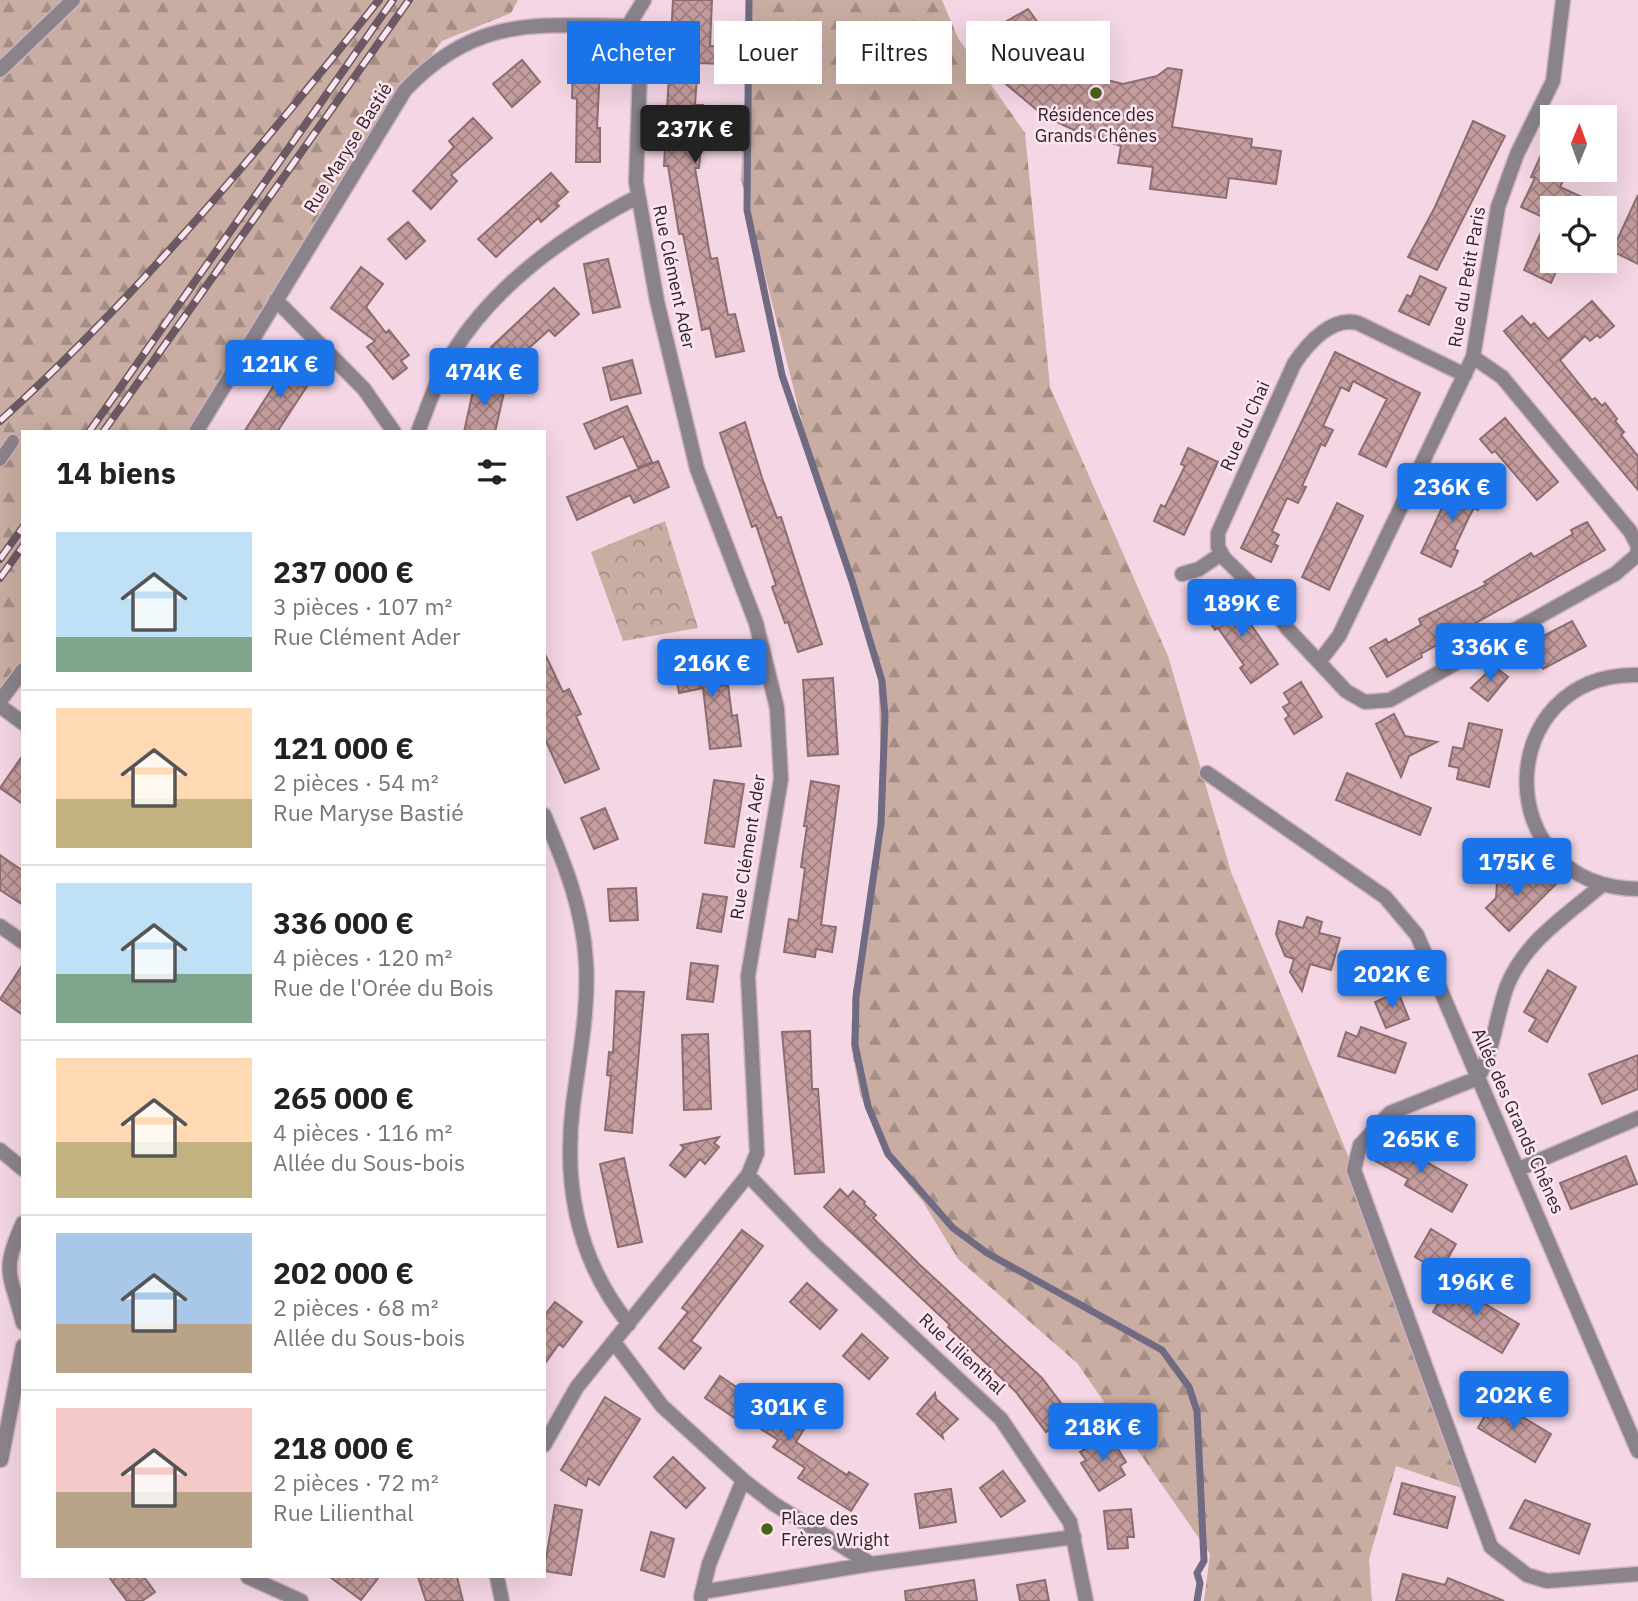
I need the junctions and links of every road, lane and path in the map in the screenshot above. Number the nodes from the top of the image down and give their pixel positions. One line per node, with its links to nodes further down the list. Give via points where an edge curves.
1 (72, 0): 6 (street)
2 (644, 0): 4 (street)
3 (1563, 0): 10 (street, Rue du Petit Paris, via 1553,80 1517,154 1498,207)
4 (631, 21)
5 (567, 23): 9 (street, Rue Maryse Bastié, via 514,27 478,38 436,61 405,90)
6 (0, 70)
7 (639, 84): 8 (street, Rue Clément Ader)
8 (638, 197): 14 (street, via 581,227 500,295 451,355); 35 (street, Rue Clément Ader, via 657,301 698,470 756,622 779,731 781,779 748,976 758,1135)
9 (276, 300): 12 (street, Rue Maryse Bastié); 13 (street, via 364,388)
10 (1473, 357): 11 (street, Rue du Petit Paris); 19 (street, via 1502,377 1622,521 1636,542 1637,555 1615,574 1391,700 1359,700)
11 (1465, 375): 17 (street, Rue du Chai, via 1358,323 1344,321 1331,326 1294,363 1217,533); 19 (street, Rue du Petit Paris, via 1339,636)
12 (197, 430)
13 (393, 430)
14 (419, 430)
15 (13, 441): 16 (lane)
16 (0, 460)
17 (1221, 554): 18 (street); 19 (street)
18 (1182, 574)
19 (1319, 662)
20 (21, 673): 22 (street)
21 (1638, 675): 26 (street, via 1604,678 1569,695 1543,723 1528,758 1526,796 1538,832 1569,869)
22 (0, 704): 23 (street)
23 (21, 721)
24 (1207, 773): 30 (street, Allée des Grands Chênes, via 1385,897 1402,915 1417,935)
25 (546, 820): 38 (street, via 572,884 586,964 570,1138 574,1201 589,1262)
26 (1602, 885): 27 (street); 30 (street, via 1523,956 1506,988)
27 (1638, 889)
28 (0, 926): 29 (street)
29 (21, 941)
30 (1478, 1078): 34 (street, Allée des Grands Chênes); 47 (street, via 1390,1113 1360,1145 1354,1170 1491,1547 1527,1575 1548,1581)
31 (1638, 1118): 34 (street)
32 (0, 1150): 33 (street)
33 (21, 1167)
34 (1519, 1168): 42 (street, Allée des Grands Chênes)
35 (748, 1175): 38 (street, Rue Clément Ader); 45 (street, Rue Lilienthal, via 816,1246 984,1400 1063,1507)
36 (21, 1226): 37 (street, via 8,1247 4,1266)
37 (21, 1317)
38 (629, 1324): 39 (street, Rue Clément Ader)
39 (614, 1342): 41 (street, Rue Clément Ader, via 577,1387); 44 (street, via 662,1406)
40 (21, 1356): 43 (street)
41 (546, 1441)
42 (1638, 1451)
43 (1, 1460)
44 (743, 1480): 46 (street); 50 (street)
45 (1074, 1537): 46 (street); 53 (street, Rue Lilienthal)
46 (871, 1564): 50 (street)
47 (1638, 1574)
48 (250, 1578): 51 (street)
49 (497, 1578): 52 (street)
50 (701, 1596)
51 (301, 1601)
52 (502, 1601)
53 (1086, 1601)

